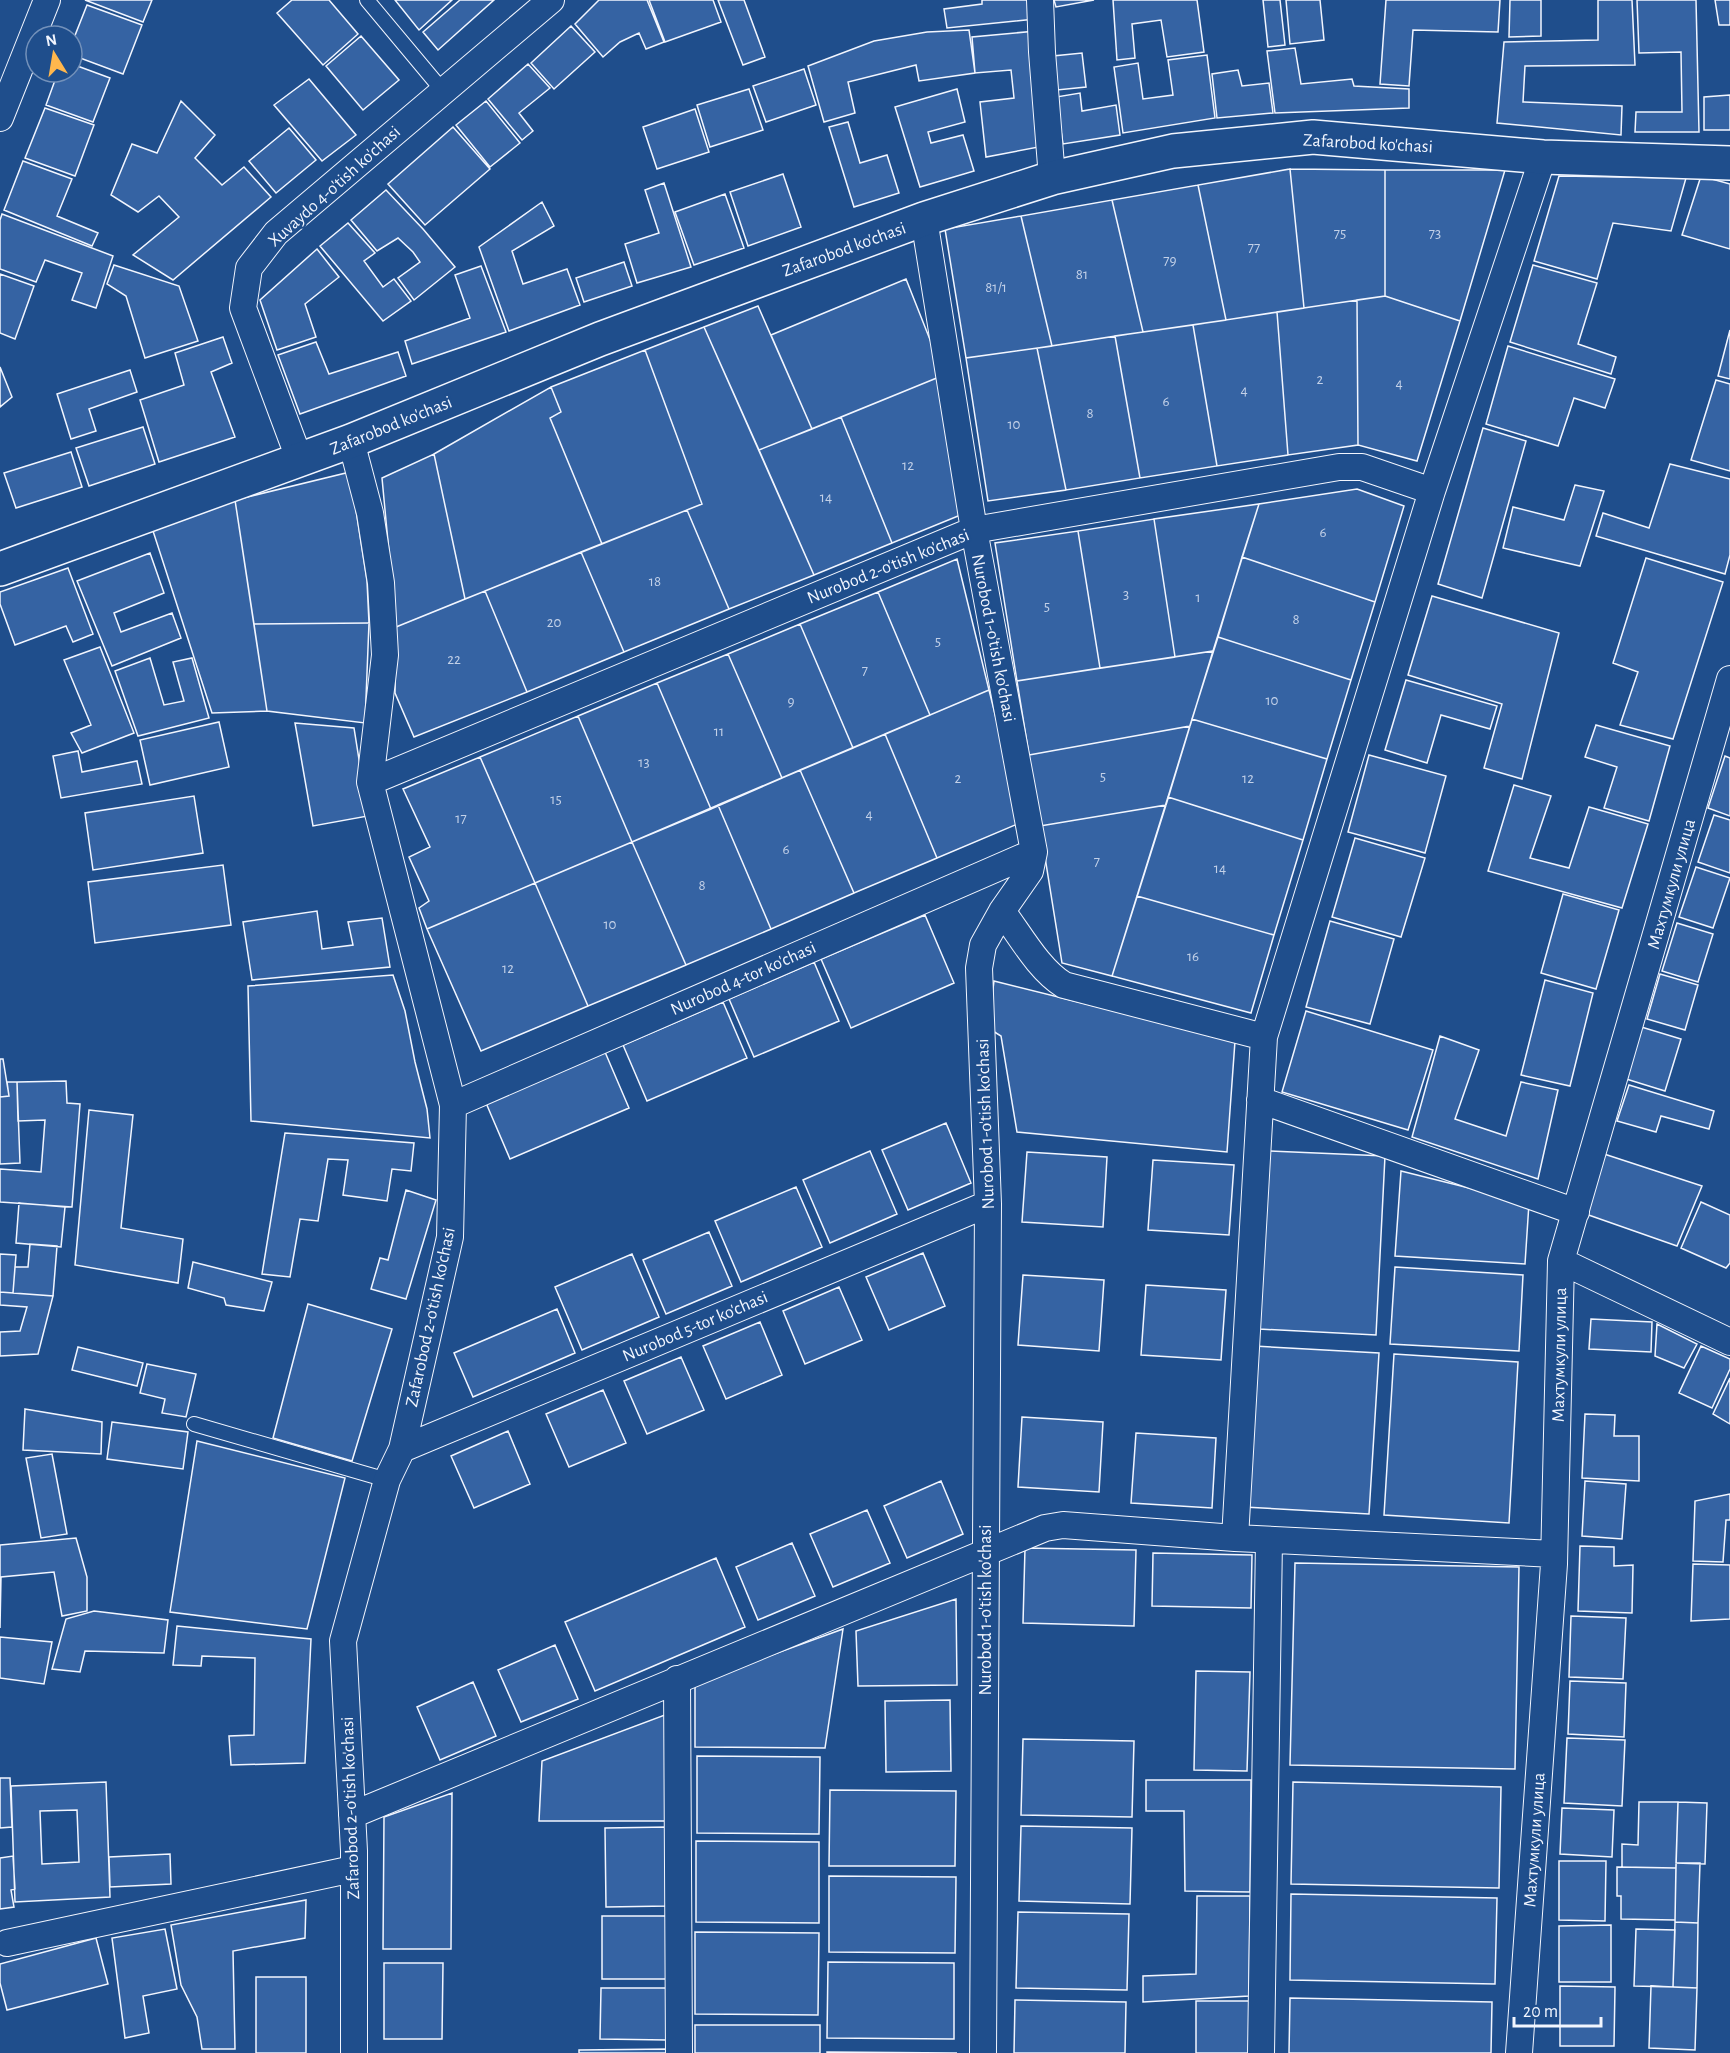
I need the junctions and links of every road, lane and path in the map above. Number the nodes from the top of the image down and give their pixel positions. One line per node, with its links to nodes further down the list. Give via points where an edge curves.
1 (47, 0): 5 (street)
2 (367, 0): 6 (lane)
3 (551, 0): 6 (street, Xuvaydo 4-o'tish ko'chasi)
4 (1040, 0): 10 (street)
5 (6, 86): 7 (street)
6 (443, 91): 13 (street, Xuvaydo 4-o'tish ko'chasi, via 276,233 249,268 243,308)
7 (0, 118)
8 (1543, 157): 9 (street, Zafarobod ko'chasi); 10 (street, Zafarobod ko'chasi, via 1313,137 1173,151); 14 (street)
9 (1730, 163)
10 (1052, 178): 11 (street, Zafarobod ko'chasi)
11 (924, 219): 12 (street, Zafarobod ko'chasi, via 600,339); 15 (street, Nurobod 1-o'tish ko'chasi)
12 (351, 441): 13 (street, Zafarobod ko'chasi); 18 (street, Zafarobod 2-o'tish ko'chasi, via 370,513 381,583 385,655)
13 (300, 461): 16 (street, Zafarobod ko'chasi)
14 (1432, 491): 15 (street, Nurobod 2-o'tish ko'chasi, via 1362,467 1339,467); 21 (street)
15 (974, 530): 18 (street, Nurobod 2-o'tish ko'chasi); 19 (street, Nurobod 1-o'tish ko'chasi)
16 (0, 569)
17 (1730, 680): 25 (street, Махтумкули улица)
18 (370, 782): 23 (street, Zafarobod 2-o'tish ko'chasi)
19 (1034, 852): 20 (street, Nurobod 1-o'tish ko'chasi, via 1030,871); 23 (street, Nurobod 4-tor ko'chasi)
20 (1002, 911): 21 (street, via 1049,973 1064,985); 24 (street, Nurobod 1-o'tish ko'chasi, via 983,945 979,968)
21 (1264, 1037): 22 (street)
22 (1260, 1100): 25 (street); 31 (street)
23 (453, 1104): 29 (street, Zafarobod 2-o'tish ko'chasi, via 450,1237)
24 (988, 1204): 29 (street, Nurobod 5-tor ko'chasi); 33 (street, Nurobod 1-o'tish ko'chasi)
25 (1576, 1212): 26 (street, Махтумкули улица)
26 (1561, 1261): 27 (street); 34 (street, Махтумкули улица)
27 (1730, 1342)
28 (194, 1424): 30 (lane)
29 (402, 1449): 30 (street, Zafarobod 2-o'tish ko'chasi)
30 (387, 1480): 36 (street, Zafarobod 2-o'tish ko'chasi, via 343,1641)
31 (1235, 1538): 32 (street); 33 (street, via 1063,1526 1045,1528)
32 (1269, 1540): 34 (street); 42 (street)
33 (985, 1552): 35 (street); 41 (street, Nurobod 1-o'tish ko'chasi)
34 (1554, 1554): 43 (street, Махтумкули улица)
35 (677, 1679): 36 (street); 40 (street)
36 (352, 1815): 37 (street, Zafarobod 2-o'tish ko'chasi)
37 (353, 1869): 38 (street); 39 (street, Zafarobod 2-o'tish ko'chasi)
38 (7, 1943)
39 (354, 2053)
40 (679, 2053)
41 (983, 2053)
42 (1261, 2053)
43 (1519, 2053)

